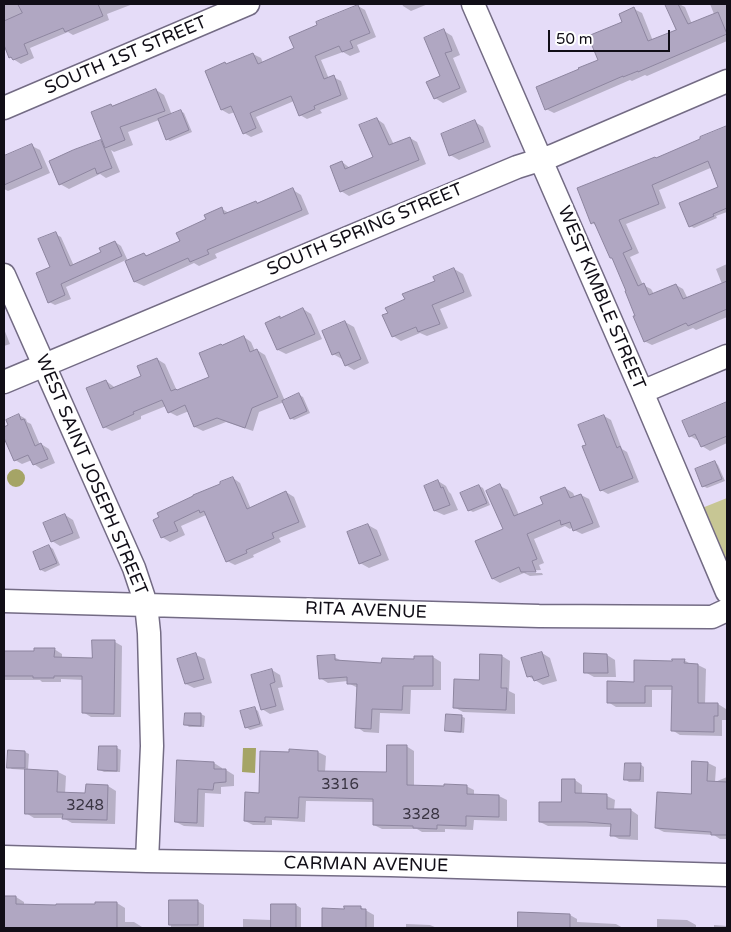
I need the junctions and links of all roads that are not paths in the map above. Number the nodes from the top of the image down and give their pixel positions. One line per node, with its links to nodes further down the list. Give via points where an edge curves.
1 (248, 4): 4 (street, SOUTH 1ST STREET)
2 (473, 4): 5 (street, WEST KIMBLE STREET)
3 (727, 81): 5 (street, SOUTH SPRING STREET, via 552,156)
4 (4, 108)
5 (540, 158): 8 (street, SOUTH SPRING STREET); 10 (street, WEST KIMBLE STREET)
6 (4, 275): 8 (street, WEST SAINT JOSEPH STREET)
7 (727, 356): 10 (street)
8 (44, 365): 9 (street, SOUTH SPRING STREET); 13 (street, WEST SAINT JOSEPH STREET, via 134,568)
9 (4, 382)
10 (642, 392): 11 (street, WEST KIMBLE STREET)
11 (727, 592)
12 (4, 601): 13 (street, RITA AVENUE)
13 (146, 604): 14 (street, RITA AVENUE, via 548,616 712,617); 16 (street, WEST SAINT JOSEPH STREET, via 152,746)
14 (727, 610)
15 (4, 858): 16 (street, CARMAN AVENUE)
16 (147, 861): 17 (street, CARMAN AVENUE, via 380,864)
17 (727, 875)

